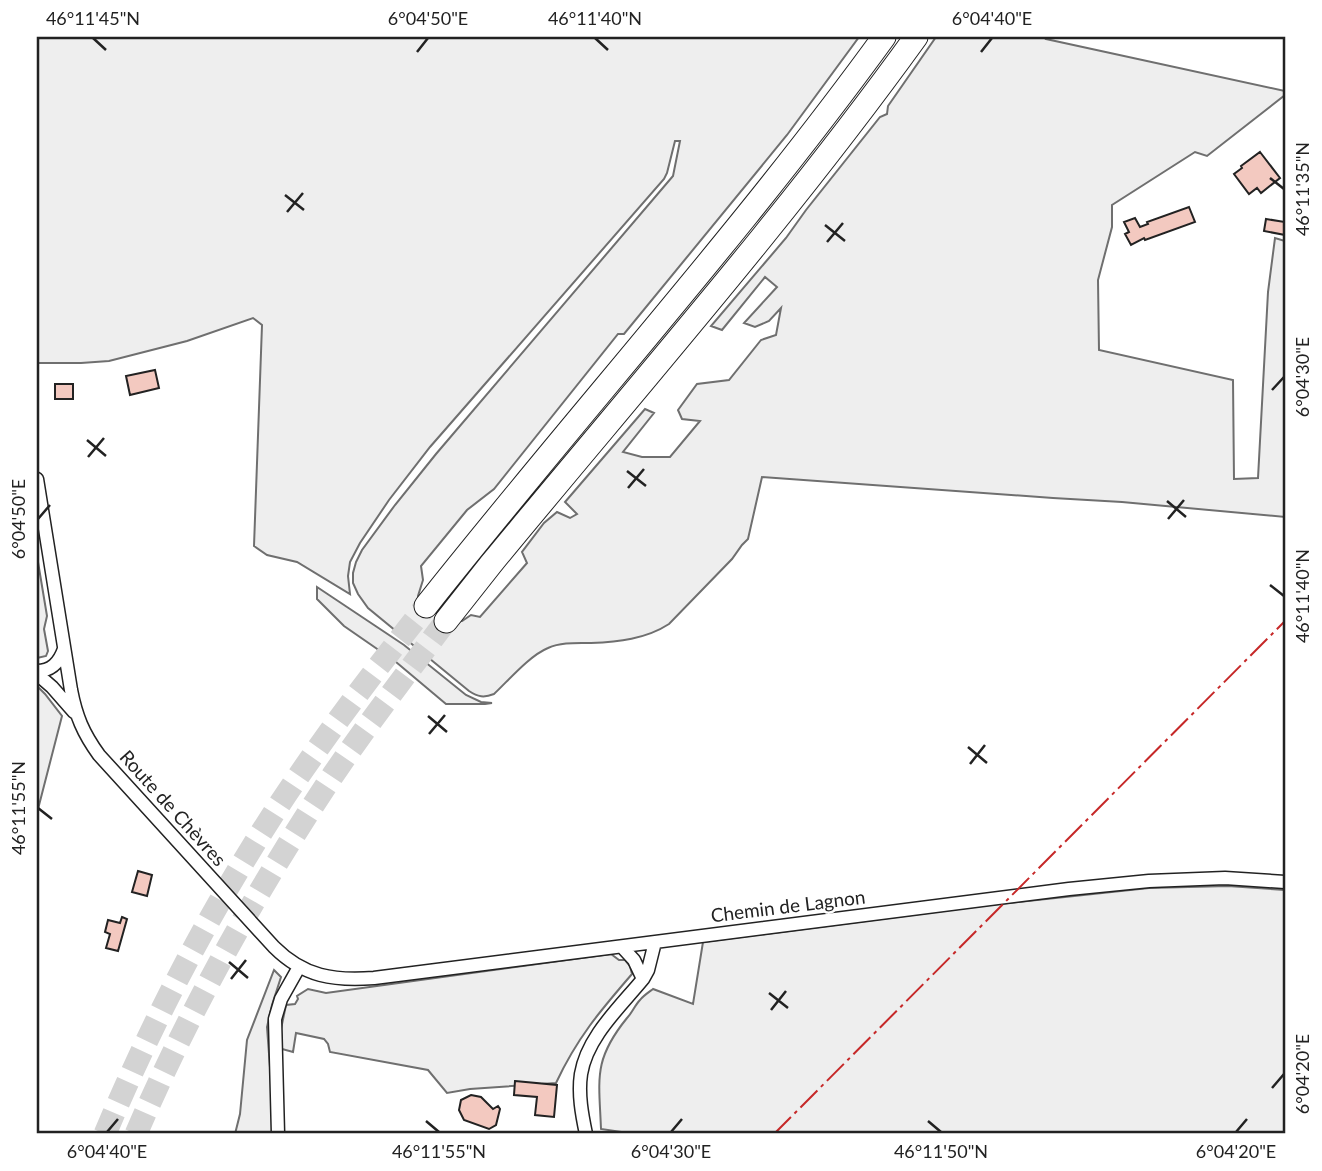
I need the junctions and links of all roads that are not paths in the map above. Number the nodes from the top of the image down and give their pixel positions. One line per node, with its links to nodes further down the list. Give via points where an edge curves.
1 (884, 37): 4 (highway, via 754,209)
2 (916, 37): 5 (highway, via 792,201)
3 (37, 479): 6 (street, Route de Chèvres)
4 (426, 607)
5 (446, 621)
6 (64, 648): 7 (street, via 58,662); 8 (street, Route de Chèvres)
7 (37, 673): 8 (street)
8 (76, 715): 12 (street, Route de Chèvres, via 99,755 274,947)
9 (1285, 882): 10 (street, Chemin de Lagnon, via 1225,878 1136,883)
10 (655, 942): 11 (street, Chemin de Lagnon); 13 (street)
11 (622, 947): 12 (street, Chemin de Lagnon, via 365,979 332,978); 13 (street)
12 (299, 967): 14 (street, via 275,1019)
13 (643, 979): 15 (street, via 586,1056 580,1084)
14 (278, 1134)
15 (586, 1134)

